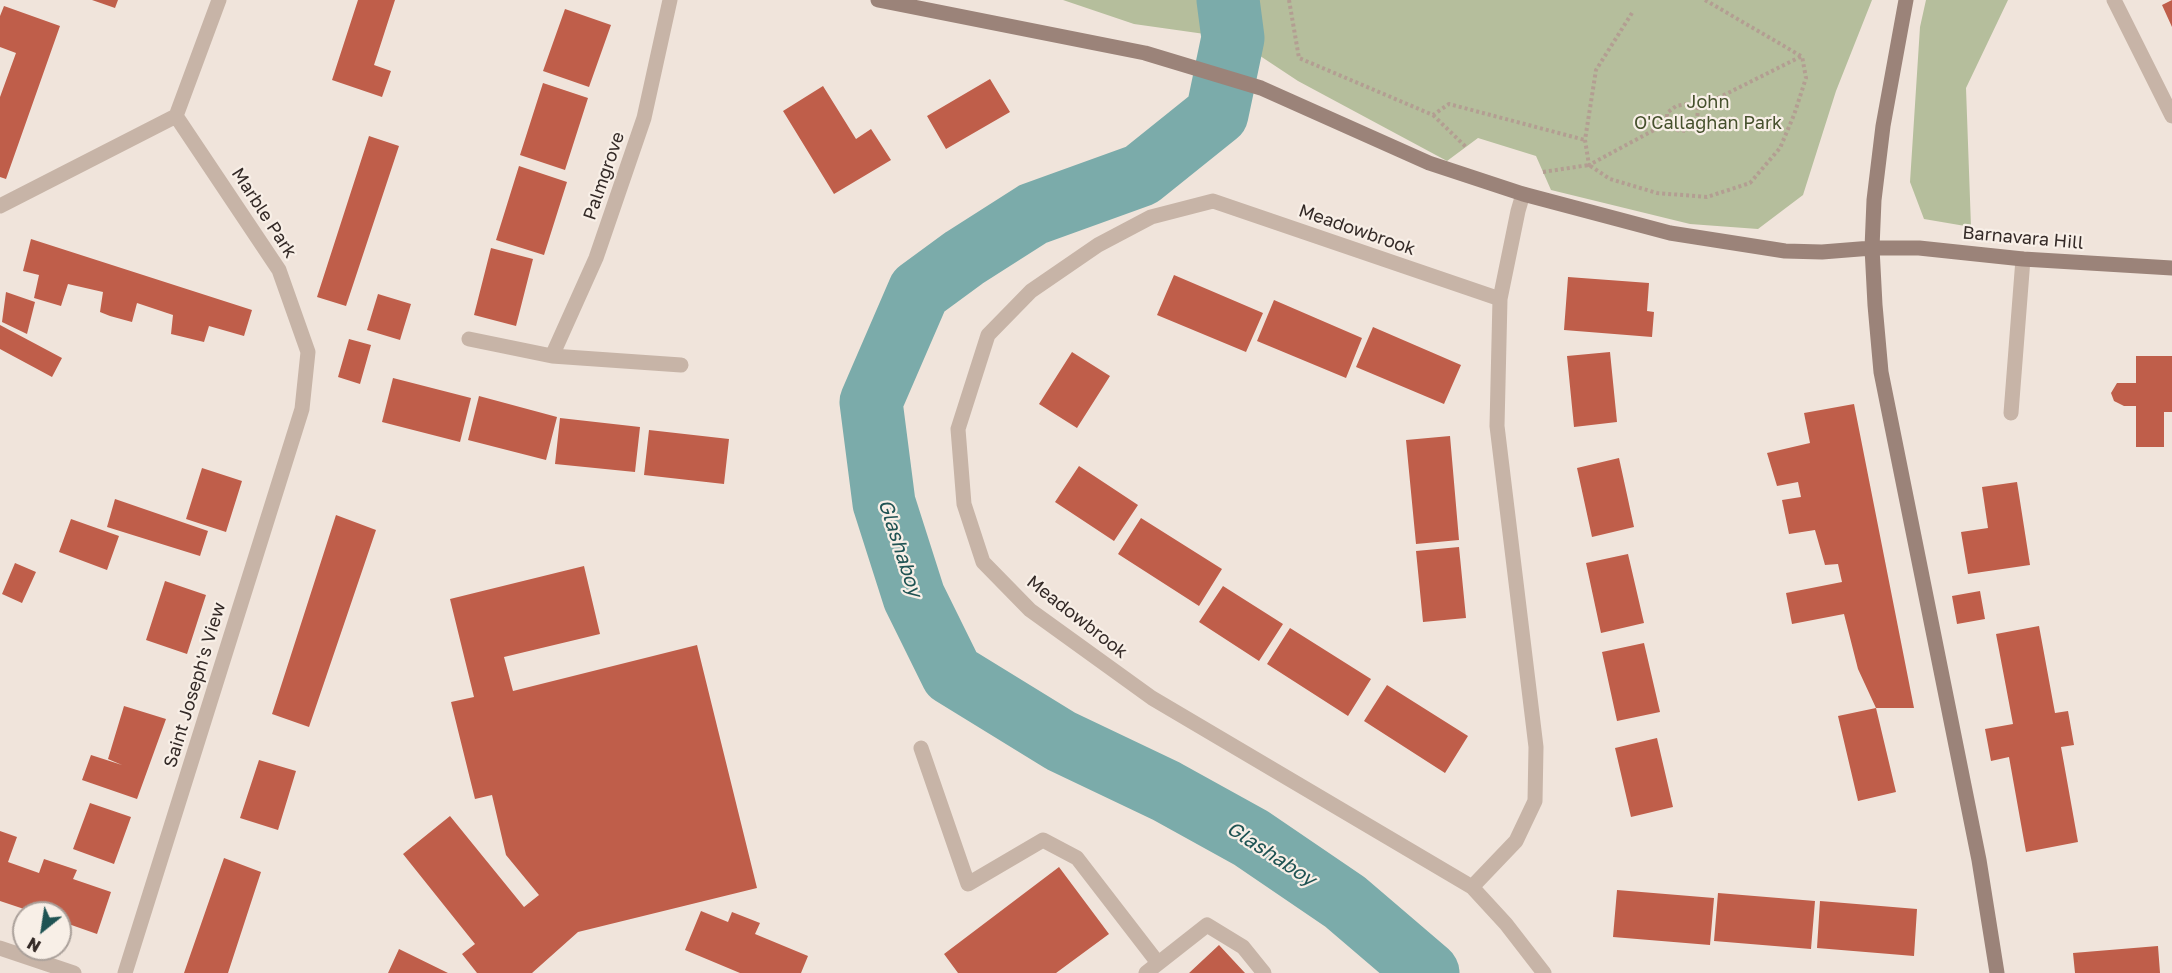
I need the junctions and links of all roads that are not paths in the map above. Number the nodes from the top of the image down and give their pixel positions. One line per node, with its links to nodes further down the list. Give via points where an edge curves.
1 (219, 0): 6 (street)
2 (670, 0): 15 (street, Palmgrove, via 644,118 596,258)
3 (878, 0): 8 (street, Barnavara Hill, via 1145,52 1260,88 1429,163)
4 (1906, 0): 10 (street, via 1883,126)
5 (2114, 0): 7 (street)
6 (176, 116): 9 (street); 17 (street, Marble Park, via 279,270 308,352)
7 (2172, 116)
8 (1523, 194): 10 (street, Barnavara Hill, via 1670,233 1737,245 1822,252); 13 (street)
9 (0, 206)
10 (1872, 248): 11 (street, Barnavara Hill, via 1919,248); 27 (street, via 1881,372 1979,860)
11 (2023, 260): 12 (street, Barnavara Hill); 18 (street)
12 (2172, 268)
13 (1500, 300): 20 (street, via 1497,426 1536,747 1535,801 1516,841); 20 (street, Meadowbrook, via 1213,201 1151,217 1098,245 1031,291 988,335 958,429 964,504 983,562 1030,610 1152,698)
14 (469, 339): 15 (street)
15 (552, 356): 16 (street)
16 (681, 366)
17 (302, 409): 24 (street, Saint Joseph's View)
18 (2011, 413)
19 (921, 748): 22 (street, via 968,884 1043,840 1077,858)
20 (1472, 887): 26 (street, Meadowbrook)
21 (0, 948): 23 (street)
22 (1152, 968): 25 (street, via 1207,925 1243,947)
23 (74, 973)
24 (125, 973)
25 (1264, 973)
26 (1544, 973)
27 (1997, 973)

